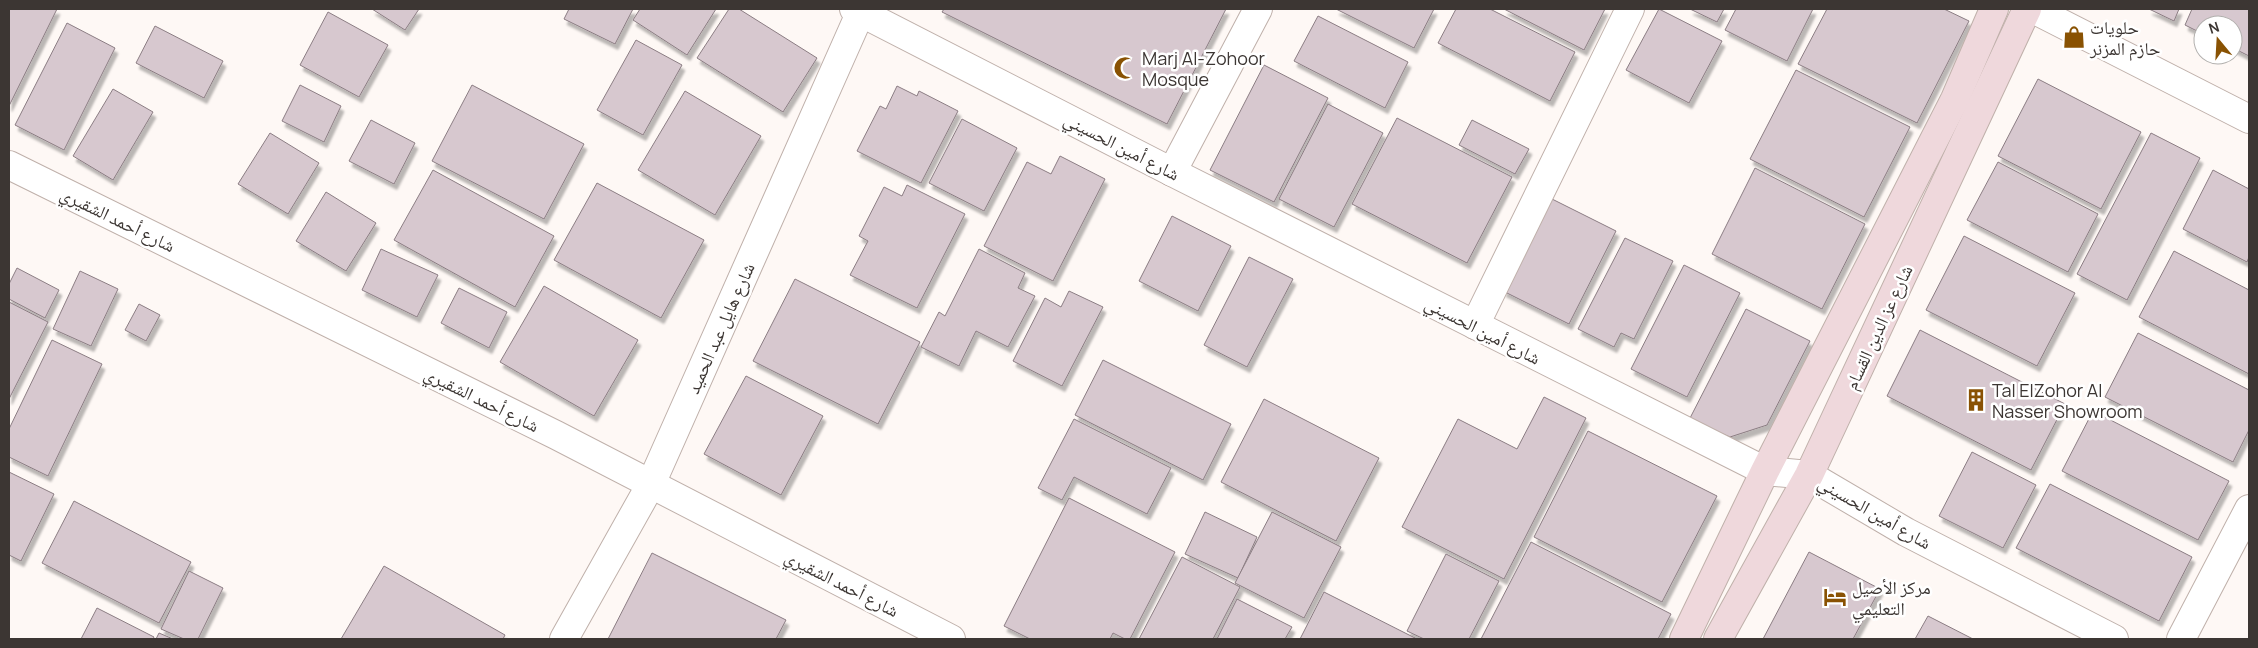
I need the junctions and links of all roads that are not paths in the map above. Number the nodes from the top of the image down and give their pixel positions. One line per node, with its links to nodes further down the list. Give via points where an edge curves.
1 (1258, 9): 9 (street)
2 (1630, 9): 10 (street)
3 (1994, 9): 11 (main road, شارع عز الدين القسام, via 1955,99)
4 (2028, 9): 12 (main road, شارع عز الدين القسام)
5 (2033, 9): 7 (street)
6 (859, 10): 9 (street, شارع أمين الحسيني); 13 (street, شارع هايل عبد الحميد)
7 (2249, 120)
8 (9, 165): 13 (street, شارع أحمد الشقيري)
9 (1172, 172): 10 (street, شارع أمين الحسيني)
10 (1475, 325): 11 (street, شارع أمين الحسيني)
11 (1765, 471): 12 (street, شارع أمين الحسيني); 17 (main road, شارع عز الدين القسام)
12 (1809, 474): 18 (main road, شارع عز الدين القسام); 19 (street, شارع أمين الحسيني, via 1906,532)
13 (651, 484): 15 (street, شارع هايل عبد الحميد); 16 (street, شارع أحمد الشقيري)
14 (2249, 509): 20 (street)
15 (564, 639)
16 (951, 639)
17 (1684, 639)
18 (1718, 639)
19 (2114, 639)
20 (2181, 639)

